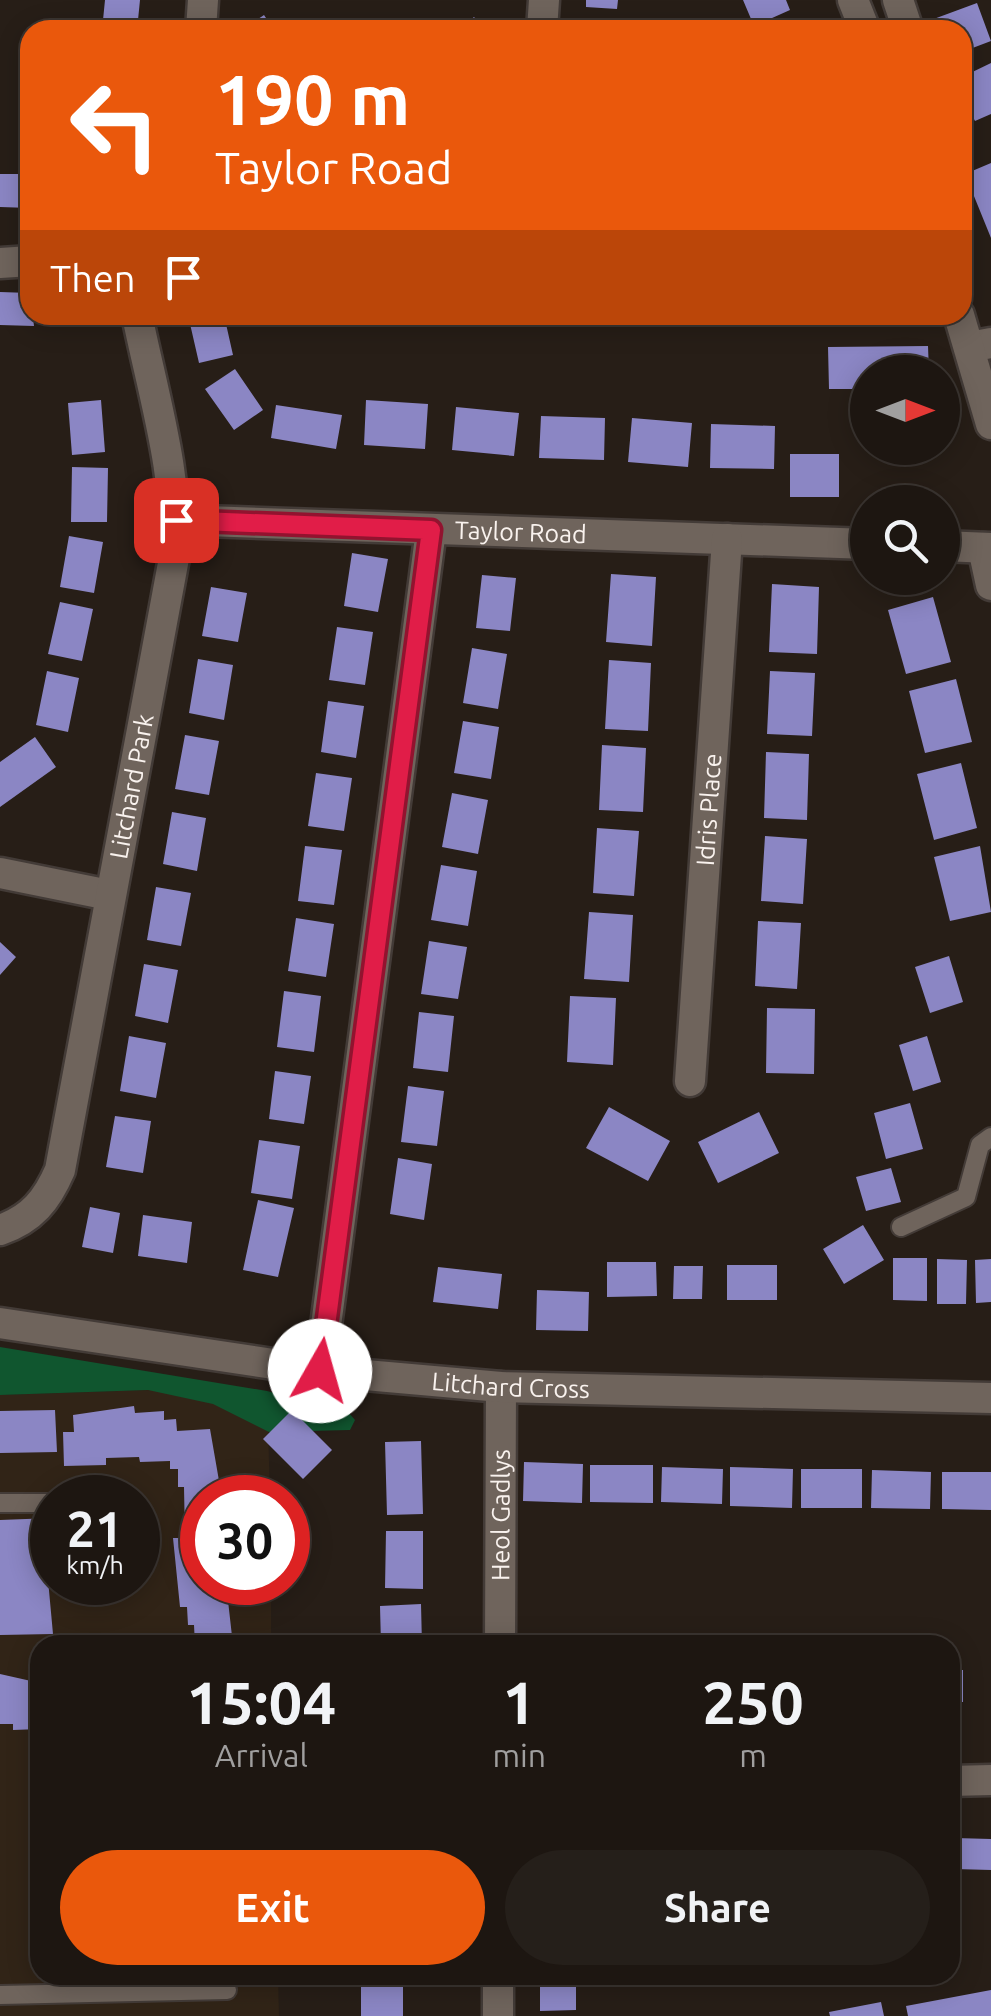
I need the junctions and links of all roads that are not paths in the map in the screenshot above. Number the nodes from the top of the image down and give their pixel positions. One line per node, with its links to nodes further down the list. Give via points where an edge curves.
1 (139, 325): 4 (street, Litchard Park)
2 (980, 345): 3 (street)
3 (991, 424)
4 (176, 520): 5 (street, Taylor Road); 12 (street, Litchard Park)
5 (431, 530): 6 (street, Taylor Road); 18 (street)
6 (727, 539): 7 (street, Taylor Road); 13 (street, Idris Place)
7 (850, 543)
8 (960, 547): 9 (street)
9 (987, 548): 10 (street)
10 (991, 585)
11 (0, 874): 12 (street)
12 (109, 895): 16 (street, Litchard Park, via 60,1170 24,1221)
13 (690, 1082)
14 (991, 1138): 15 (lane, via 980,1145 966,1197)
15 (901, 1227)
16 (0, 1230)
17 (0, 1323): 18 (street, Litchard Cross)
18 (320, 1371): 19 (street, Litchard Cross)
19 (501, 1386): 20 (street, Litchard Cross); 23 (street, Heol Gadlys)
20 (991, 1398)
21 (0, 1503): 22 (lane)
22 (30, 1503)
23 (500, 1635)
24 (991, 1780): 25 (street)
25 (960, 1781)
26 (498, 1985): 29 (street)
27 (228, 1990): 28 (lane)
28 (0, 1995)
29 (498, 2016)

